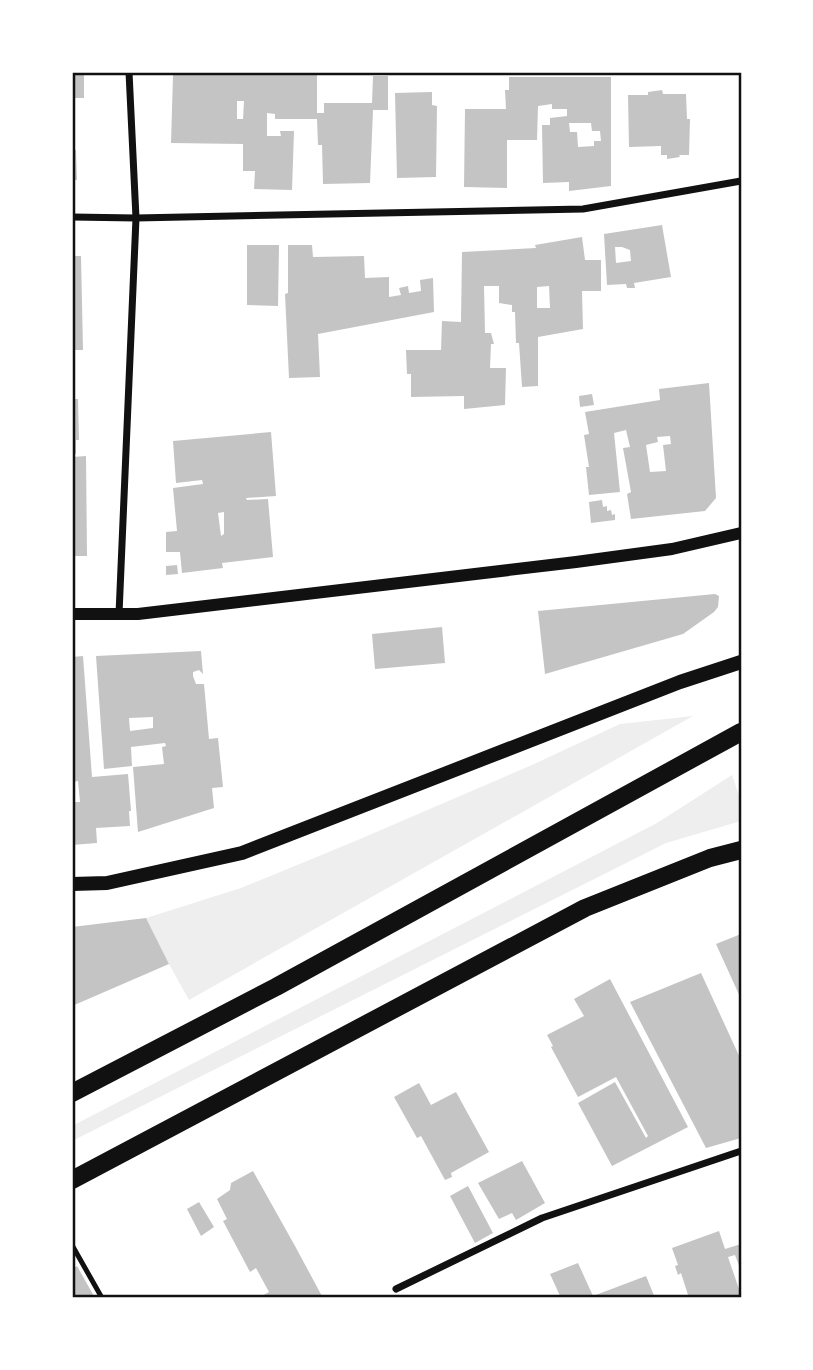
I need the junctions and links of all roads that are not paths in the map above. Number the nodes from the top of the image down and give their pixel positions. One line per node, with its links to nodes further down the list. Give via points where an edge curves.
1 (129, 72): 4 (street)
2 (741, 181): 4 (street, via 583,209)
3 (72, 217): 4 (street)
4 (136, 218): 7 (street)
5 (741, 533): 7 (street, via 672,549 576,562)
6 (72, 614): 7 (street)
7 (119, 614)
8 (741, 662): 11 (main road, via 680,681 242,853 107,883)
9 (741, 732): 12 (main road, via 276,987)
10 (741, 850): 14 (main road, via 709,858 585,908)
11 (72, 884)
12 (72, 1093)
13 (741, 1150): 16 (street, via 542,1218)
14 (72, 1180)
15 (72, 1245): 17 (lane)
16 (396, 1289)
17 (102, 1298)

